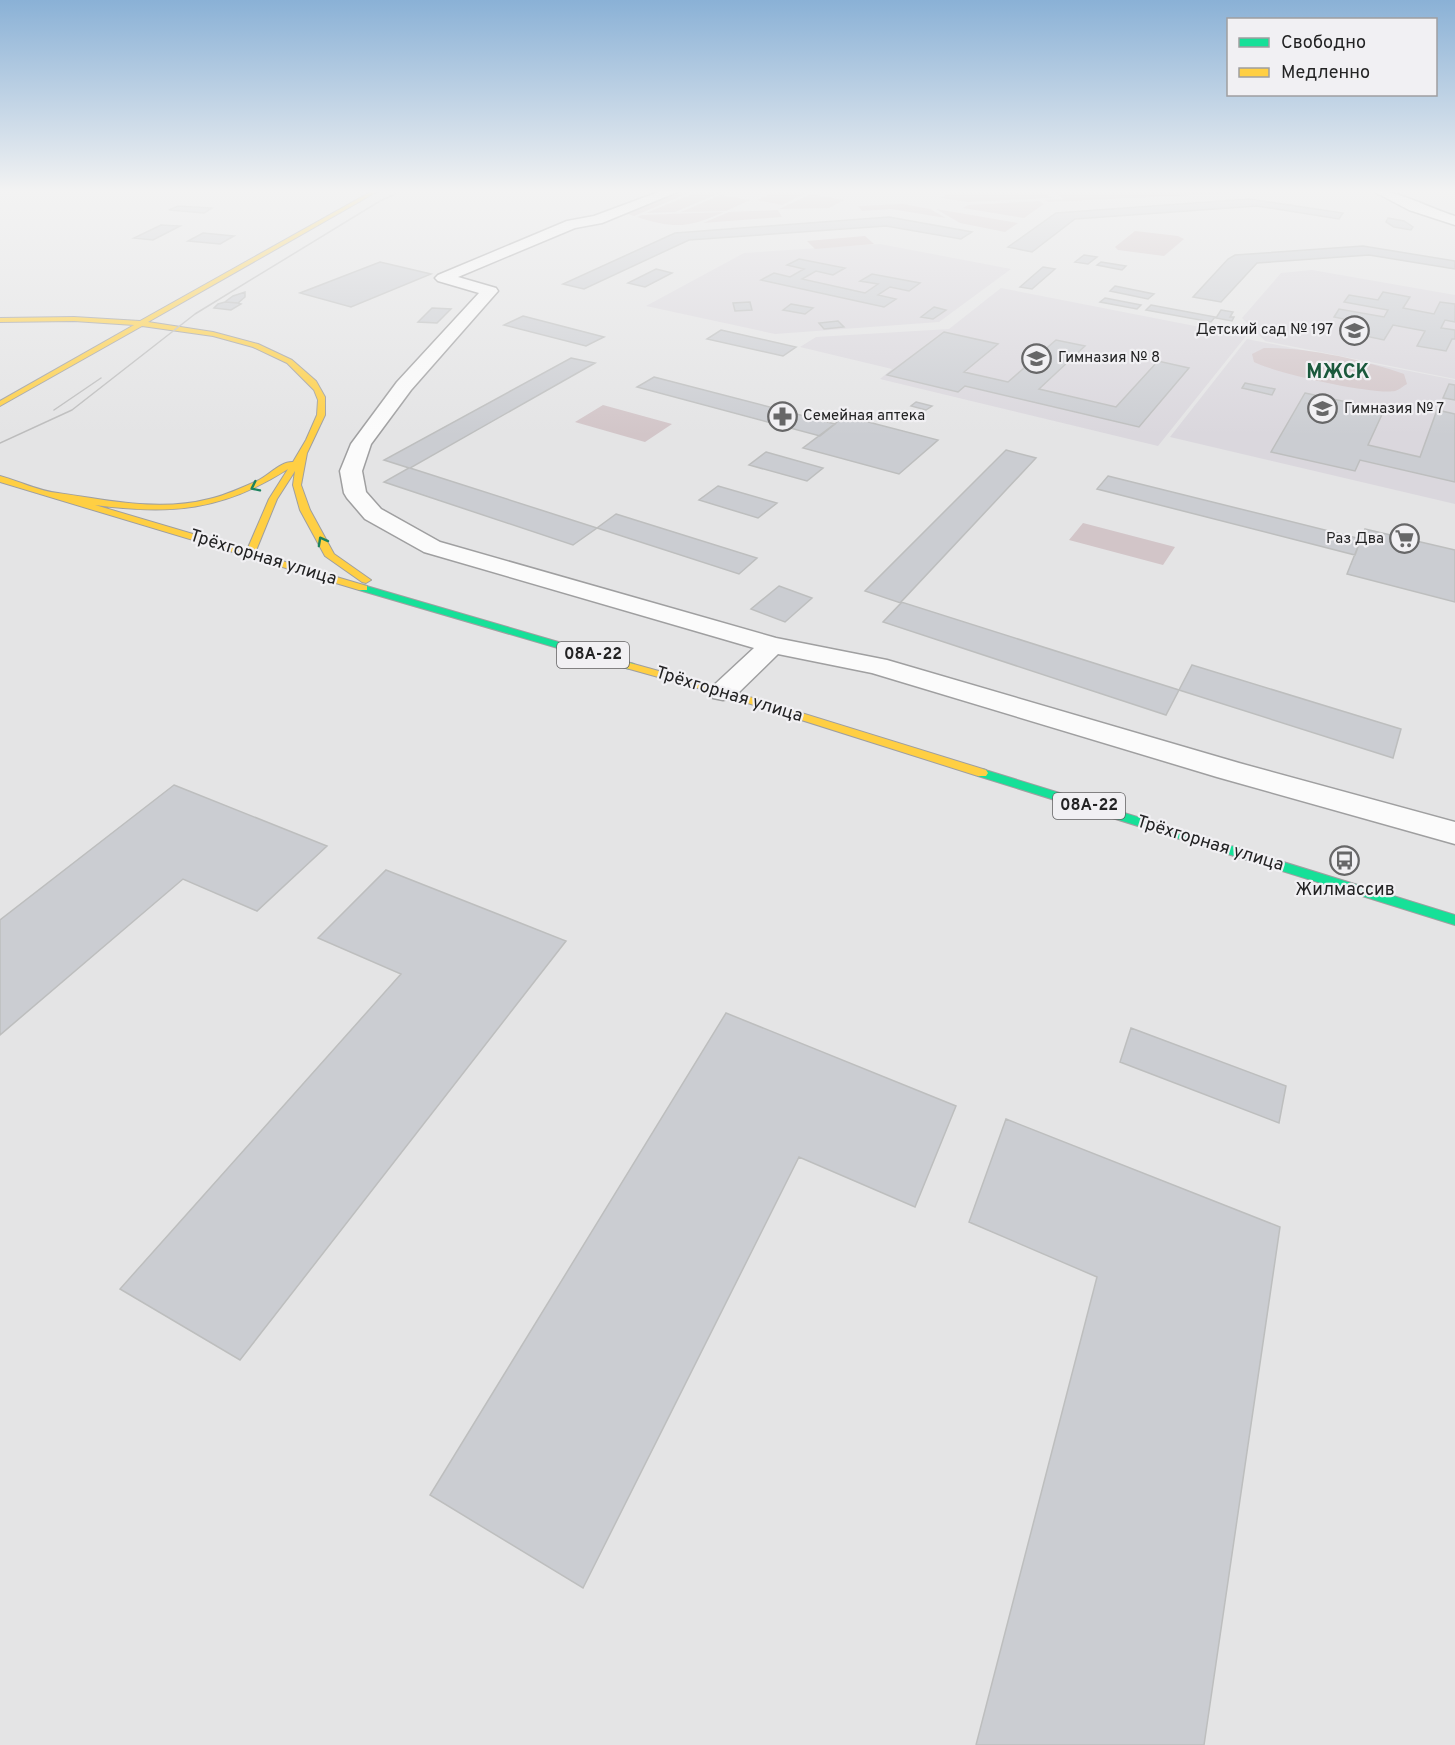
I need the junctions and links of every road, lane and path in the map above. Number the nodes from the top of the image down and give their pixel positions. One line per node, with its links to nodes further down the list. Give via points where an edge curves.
1 (233, 271): 4 (main road)
2 (459, 271): 11 (street, via 443,278 490,291 404,386 361,444 351,471 355,493 373,513 432,547)
3 (0, 320): 4 (main road, via 67,317)
4 (140, 324): 5 (main road); 6 (main road, via 210,334 268,349 310,374 321,394 319,417)
5 (0, 404)
6 (303, 453): 8 (main road, one-way to 8, via 255,488 194,506 126,508); 9 (main road, via 273,498); 10 (main road, one-way to 6, via 357,576 330,556 305,510 297,485)
7 (0, 479): 8 (main road, Трёхгорная улица / 08А-22)
8 (36, 490): 9 (main road, Трёхгорная улица / 08А-22)
9 (250, 554): 10 (main road, Трёхгорная улица / 08А-22)
10 (462, 618): 12 (main road, Трёхгорная улица / 08А-22)
11 (772, 645): 12 (street); 13 (street, via 877,666)
12 (723, 692): 14 (main road, Трёхгорная улица / 08А-22)
13 (1455, 833)
14 (1455, 920)

